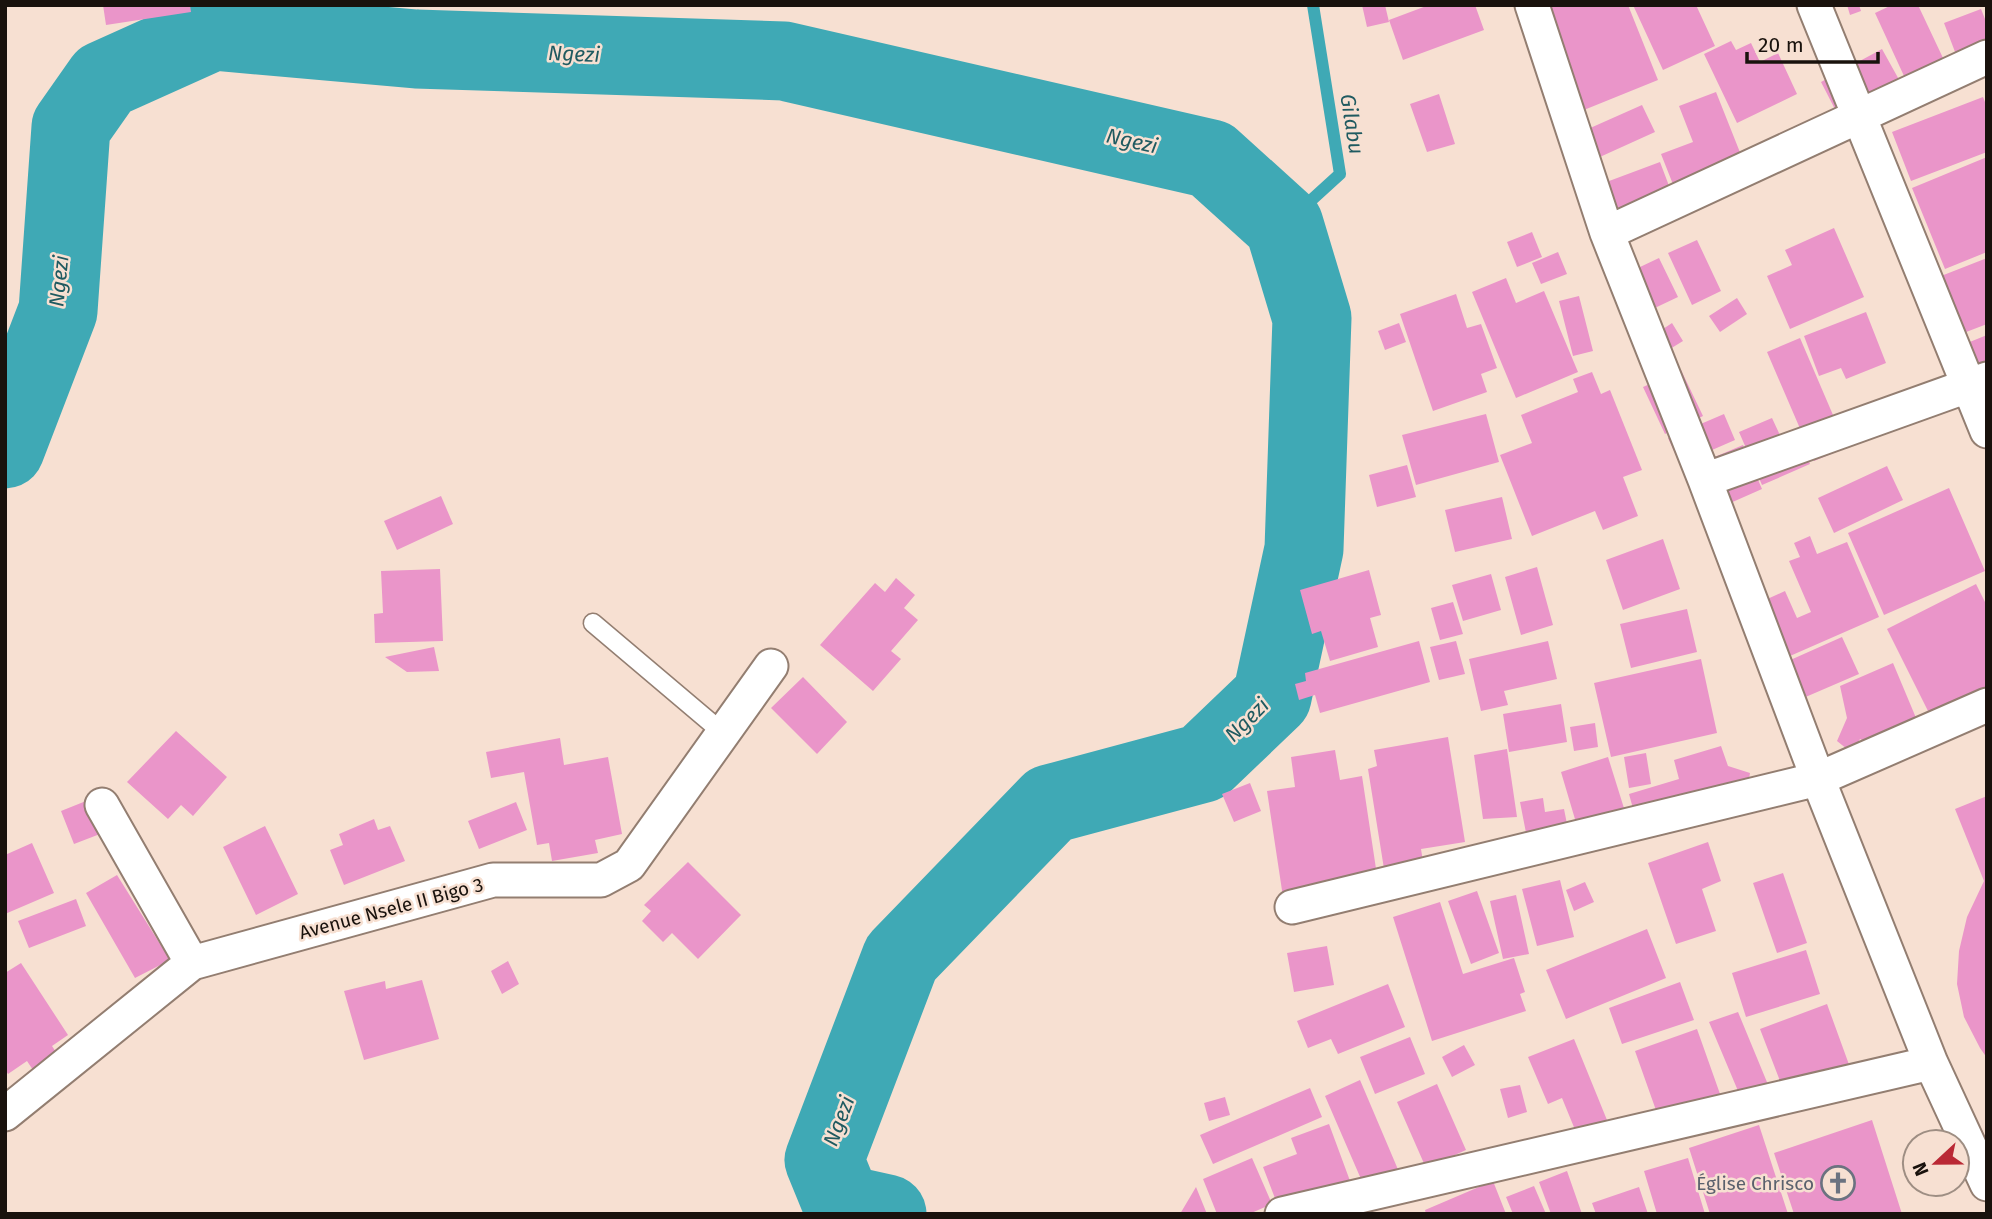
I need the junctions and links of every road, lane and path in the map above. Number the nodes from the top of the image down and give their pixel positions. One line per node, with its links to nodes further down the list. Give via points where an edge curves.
1 (1532, 5): 5 (street)
2 (1814, 5): 4 (street)
3 (1987, 57): 4 (street)
4 (1858, 115): 5 (street); 6 (street)
5 (1607, 233): 8 (street)
6 (1978, 383): 7 (street); 8 (street)
7 (1987, 431)
8 (1705, 480): 13 (street)
9 (593, 623): 12 (lane)
10 (771, 666): 12 (street, Avenue Nsele II Bigo 3)
11 (1987, 705): 13 (street)
12 (723, 733): 16 (street, Avenue Nsele II Bigo 3, via 629,866 601,880 493,880)
13 (1818, 779): 15 (street); 17 (street)
14 (102, 805): 16 (street)
15 (1292, 907)
16 (192, 962): 18 (street, Avenue Nsele II Bigo 3)
17 (1931, 1063): 19 (street); 20 (street)
18 (5, 1114)
19 (1987, 1184)
20 (1282, 1214)

